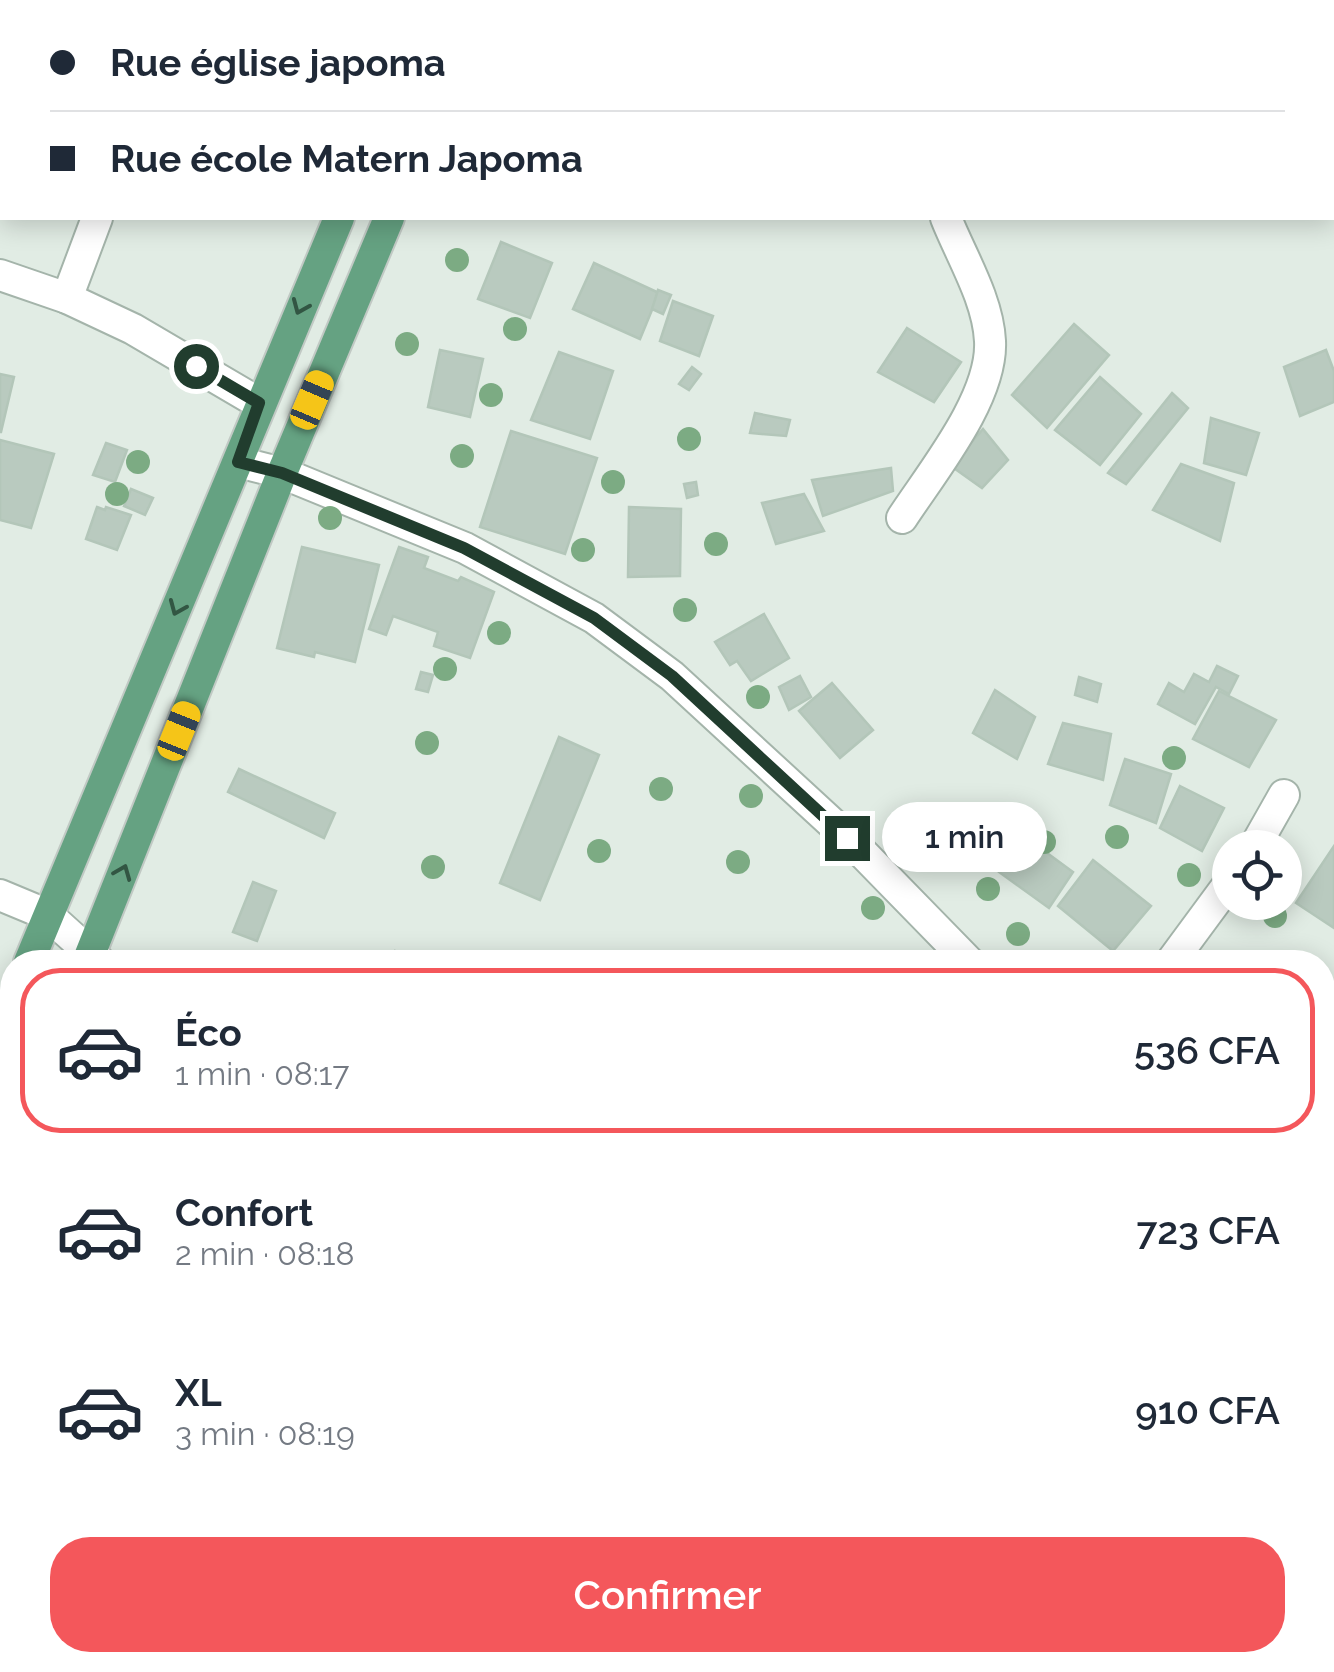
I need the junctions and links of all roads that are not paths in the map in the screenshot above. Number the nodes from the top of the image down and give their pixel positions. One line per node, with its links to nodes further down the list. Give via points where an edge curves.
1 (96, 220): 6 (street)
2 (338, 220): 7 (main road, one-way to 7)
3 (387, 220): 9 (main road)
4 (947, 220): 10 (street, via 983,306 990,342 986,373 962,426)
5 (0, 274): 6 (street)
6 (67, 298): 7 (street)
7 (259, 403): 8 (main road)
8 (238, 462): 9 (street); 15 (main road, one-way to 15)
9 (282, 473): 18 (main road, one-way to 9); 19 (street, via 464,548 594,618 686,689)
10 (902, 518)
11 (1284, 795): 12 (street)
12 (1264, 830)
13 (0, 895): 15 (street)
14 (1212, 906): 20 (street)
15 (48, 914): 16 (main road); 17 (street)
16 (34, 950)
17 (84, 950)
18 (96, 950)
19 (957, 950)
20 (1180, 950)

